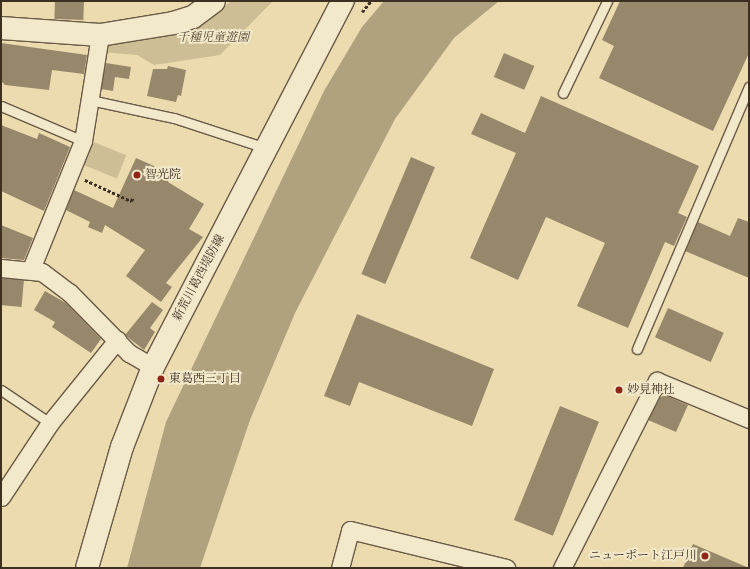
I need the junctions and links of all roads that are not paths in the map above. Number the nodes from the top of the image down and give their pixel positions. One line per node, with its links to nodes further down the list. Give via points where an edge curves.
1 (214, 1): 5 (main road, via 193,17 173,23)
2 (343, 1): 11 (main road, 新荒川葛西堤防線)
3 (607, 1): 7 (lane)
4 (1, 28): 5 (main road)
5 (100, 35): 8 (street)
6 (749, 87): 15 (lane)
7 (563, 94)
8 (90, 100): 10 (street); 11 (lane, via 174,118)
9 (1, 106): 10 (lane)
10 (83, 141): 13 (street)
11 (268, 148): 16 (main road, 新荒川葛西堤防線)
12 (1, 268): 13 (street)
13 (31, 269): 14 (street, via 42,272 66,290)
14 (117, 340): 16 (street, via 130,353); 19 (street)
15 (636, 349)
16 (153, 367): 21 (main road, 新荒川葛西堤防線, via 122,447)
17 (1, 390): 19 (lane)
18 (749, 419): 24 (street, via 657,381)
19 (50, 423): 20 (street)
20 (1, 497)
21 (87, 568)
22 (340, 568): 23 (street, via 350,530)
23 (506, 568)
24 (562, 568)

